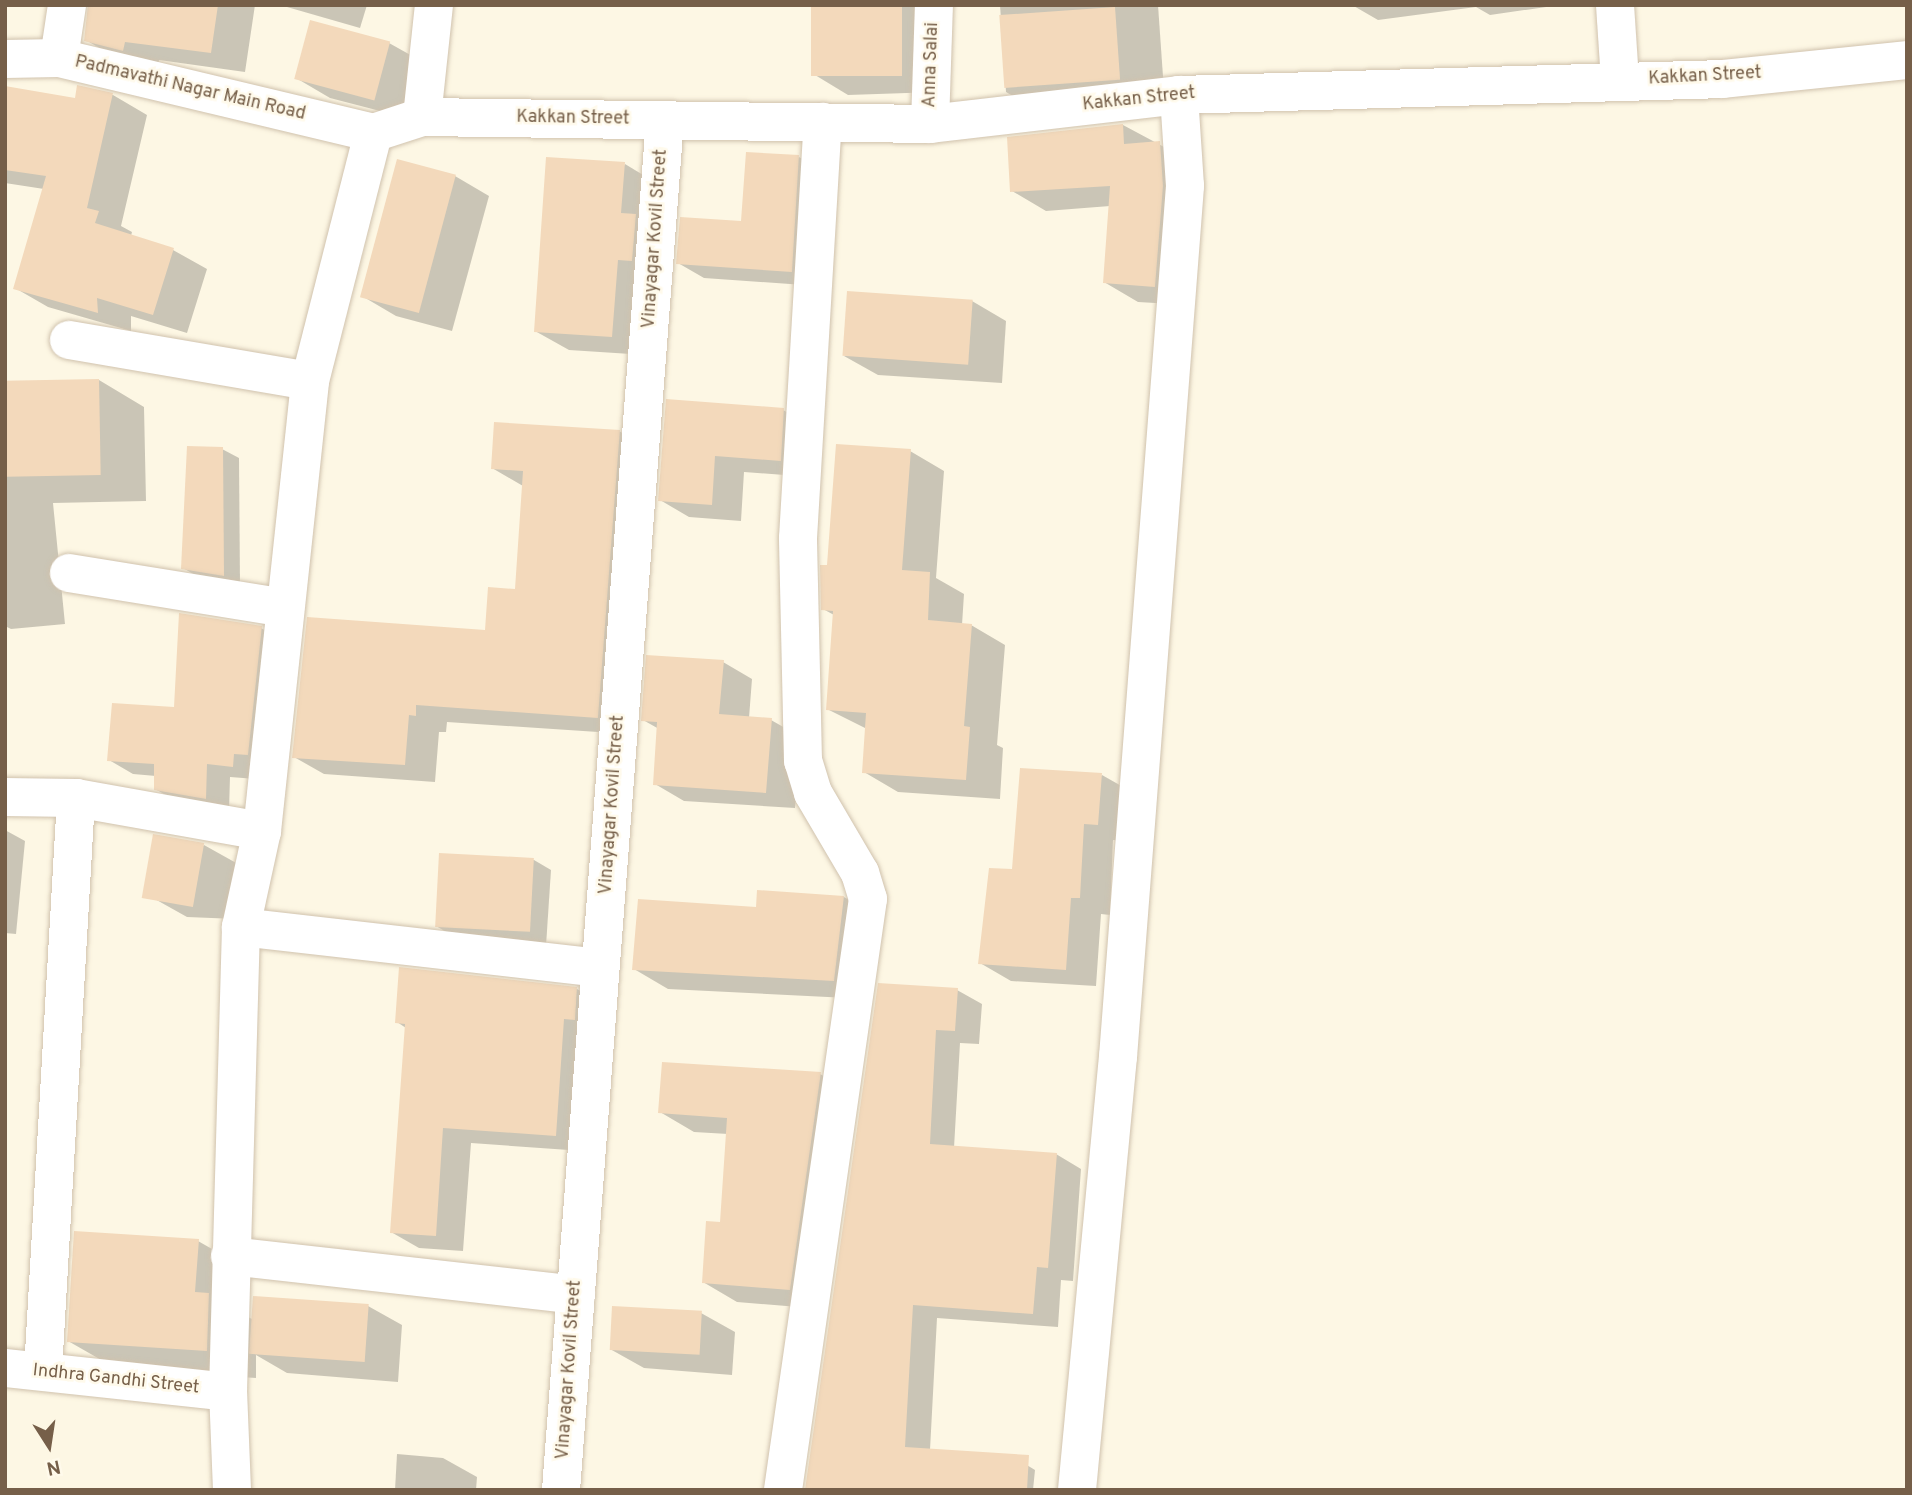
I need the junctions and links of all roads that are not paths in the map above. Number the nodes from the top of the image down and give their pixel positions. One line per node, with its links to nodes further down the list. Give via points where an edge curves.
1 (67, 5): 5 (street)
2 (434, 5): 10 (street)
3 (934, 5): 13 (street, Anna Salai)
4 (1615, 5): 8 (street)
5 (59, 58): 6 (street, Padmavathi Nagar Main Road); 14 (street, Padmavathi Nagar Main Road)
6 (5, 59)
7 (1907, 60): 8 (street, Kakkan Street, via 1723,79)
8 (1620, 81): 9 (street, Kakkan Street)
9 (1179, 94): 13 (street, Kakkan Street); 32 (street, via 1185,186 1118,1057)
10 (422, 117): 11 (street, Kakkan Street); 14 (street, Kakkan Street)
11 (665, 120): 12 (street, Kakkan Street); 23 (street, Vinayagar Kovil Street)
12 (823, 122): 13 (street, Kakkan Street); 31 (street, via 798,538 803,761 813,793 860,873 868,899)
13 (930, 124)
14 (373, 133): 16 (street)
15 (69, 340): 16 (street)
16 (310, 381): 18 (street)
17 (69, 573): 18 (street)
18 (285, 608): 21 (street)
19 (5, 797): 20 (street)
20 (76, 798): 21 (street); 27 (street)
21 (262, 831): 22 (street)
22 (242, 927): 23 (street); 24 (street)
23 (600, 968): 25 (street, Vinayagar Kovil Street)
24 (230, 1256): 25 (street); 28 (street)
25 (576, 1295): 30 (street, Vinayagar Kovil Street)
26 (5, 1367): 27 (street, Indhra Gandhi Street)
27 (43, 1371): 28 (street, Indhra Gandhi Street)
28 (228, 1392): 29 (street)
29 (232, 1490)
30 (561, 1490)
31 (783, 1490)
32 (1077, 1490)

